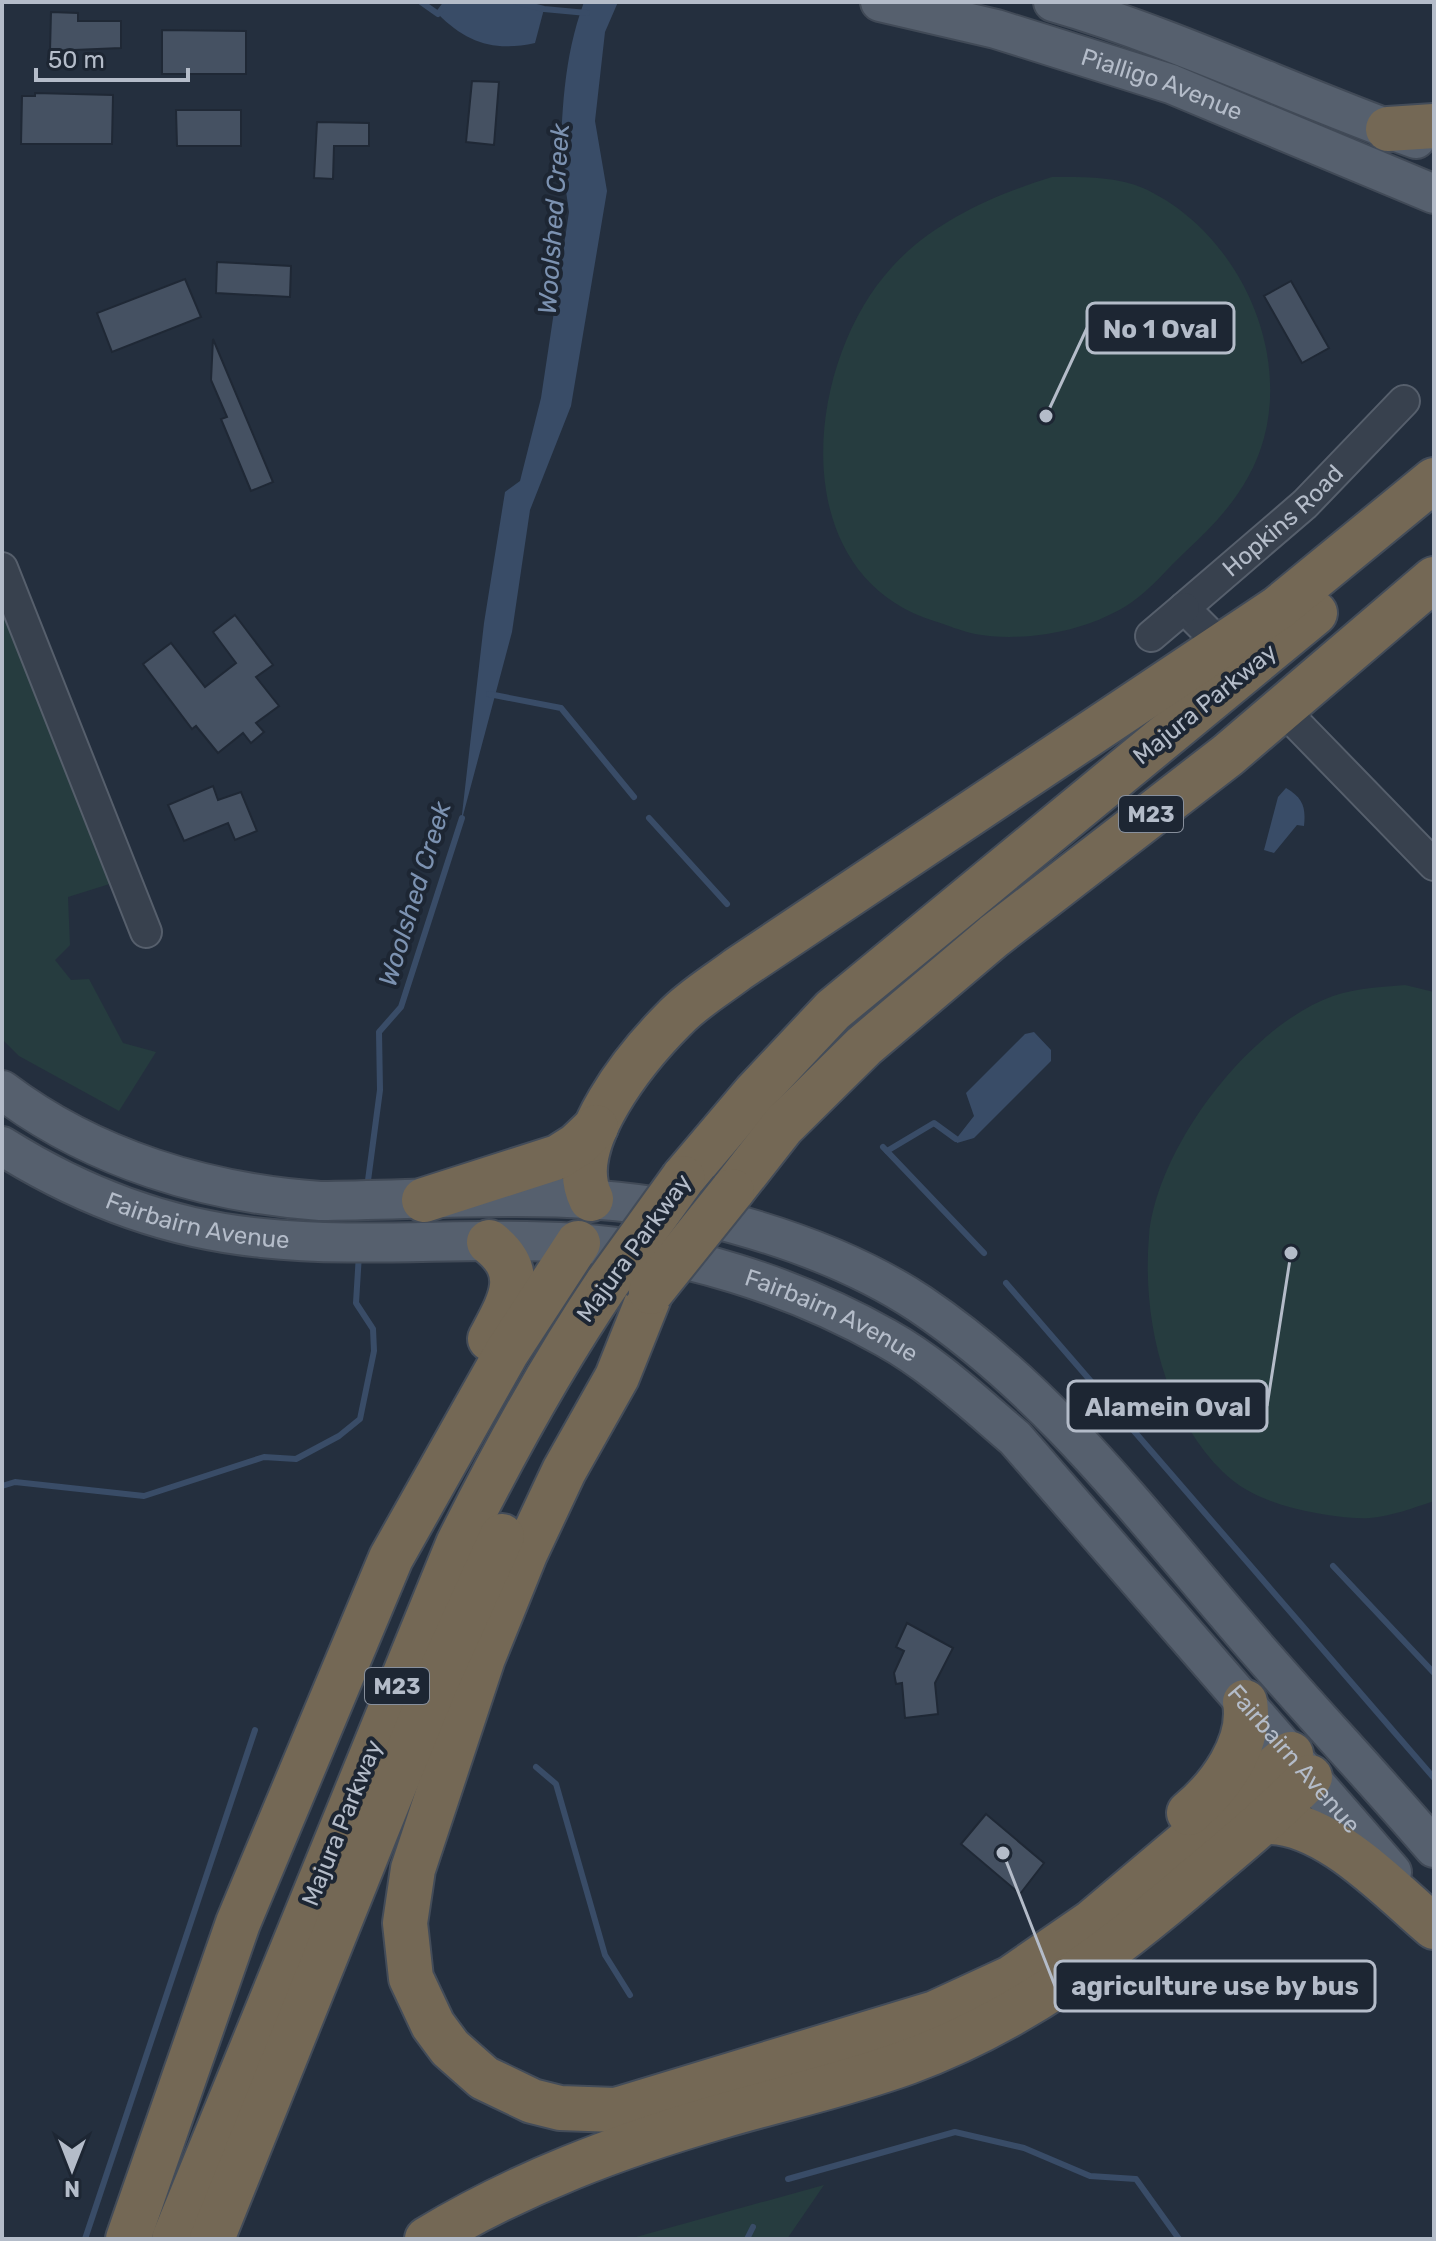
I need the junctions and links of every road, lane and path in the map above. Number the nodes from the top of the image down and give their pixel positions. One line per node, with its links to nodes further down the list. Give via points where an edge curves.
1 (880, 2): 6 (main road, Pialligo Avenue, via 996,29 1171,84)
2 (1053, 2): 4 (main road, Pialligo Avenue)
3 (1434, 126): 4 (highway)
4 (1388, 129): 5 (main road, Pialligo Avenue)
5 (1434, 146)
6 (1434, 194)
7 (1404, 401): 12 (street, Hopkins Road, via 1305,504)
8 (1434, 480): 19 (highway, via 1278,608 691,1004 637,1060)
9 (1434, 504): 37 (highway, Majura Parkway / M23, bridge, via 1300,625 833,1010 683,1178 573,1334 512,1436 458,1544)
10 (2, 568): 17 (street)
11 (1434, 579): 26 (highway, Majura Parkway / M23, bridge, via 1228,755 994,936 864,1046 783,1126)
12 (1184, 608): 13 (street); 14 (street, Hopkins Road)
13 (1211, 635)
14 (1151, 636)
15 (1295, 722): 16 (street)
16 (1434, 865)
17 (146, 932)
18 (2, 1090): 22 (main road, Fairbairn Avenue, via 88,1141 139,1163 227,1189)
19 (596, 1127): 22 (highway, via 558,1157); 23 (highway, via 585,1177)
20 (2, 1146): 24 (main road, Fairbairn Avenue, via 70,1185)
21 (2, 1172): 24 (main road, via 76,1210)
22 (417, 1214): 23 (main road, Fairbairn Avenue); 24 (main road, Fairbairn Avenue, via 321,1242 259,1238); 25 (main road, Fairbairn Avenue)
23 (602, 1215): 25 (main road, Fairbairn Avenue); 26 (main road, Fairbairn Avenue); 27 (highway, via 507,1352); 29 (main road, Fairbairn Avenue, via 717,1219 832,1259 909,1297 1026,1388 1085,1448)
24 (163, 1219)
25 (489, 1242): 27 (highway, via 509,1265 511,1296 438,1430)
26 (661, 1275): 28 (main road, Fairbairn Avenue, via 827,1307 888,1339 945,1379 1015,1438); 35 (highway, via 617,1377 525,1554 483,1658 417,1857 407,1900 406,1950 426,2014 466,2064 508,2091 560,2108 616,2110 890,2029); 38 (highway, Majura Parkway / M23, via 565,1423 490,1560)
27 (414, 1512): 36 (highway, via 238,1923)
28 (1245, 1702): 30 (main road, Fairbairn Avenue); 35 (highway, via 1243,1736 1207,1798 1070,1914)
29 (1334, 1736): 30 (main road); 32 (main road, Fairbairn Avenue)
30 (1301, 1766): 31 (highway); 33 (main road, Fairbairn Avenue); 35 (highway)
31 (1264, 1822): 34 (highway, via 1293,1824 1327,1841); 39 (highway, via 1108,1953 1048,1993 962,2039 907,2063 561,2169 489,2201)
32 (1434, 1848)
33 (1434, 1919)
34 (1434, 1927)
35 (1011, 1978)
36 (128, 2239)
37 (174, 2239)
38 (212, 2239)
39 (427, 2239)

